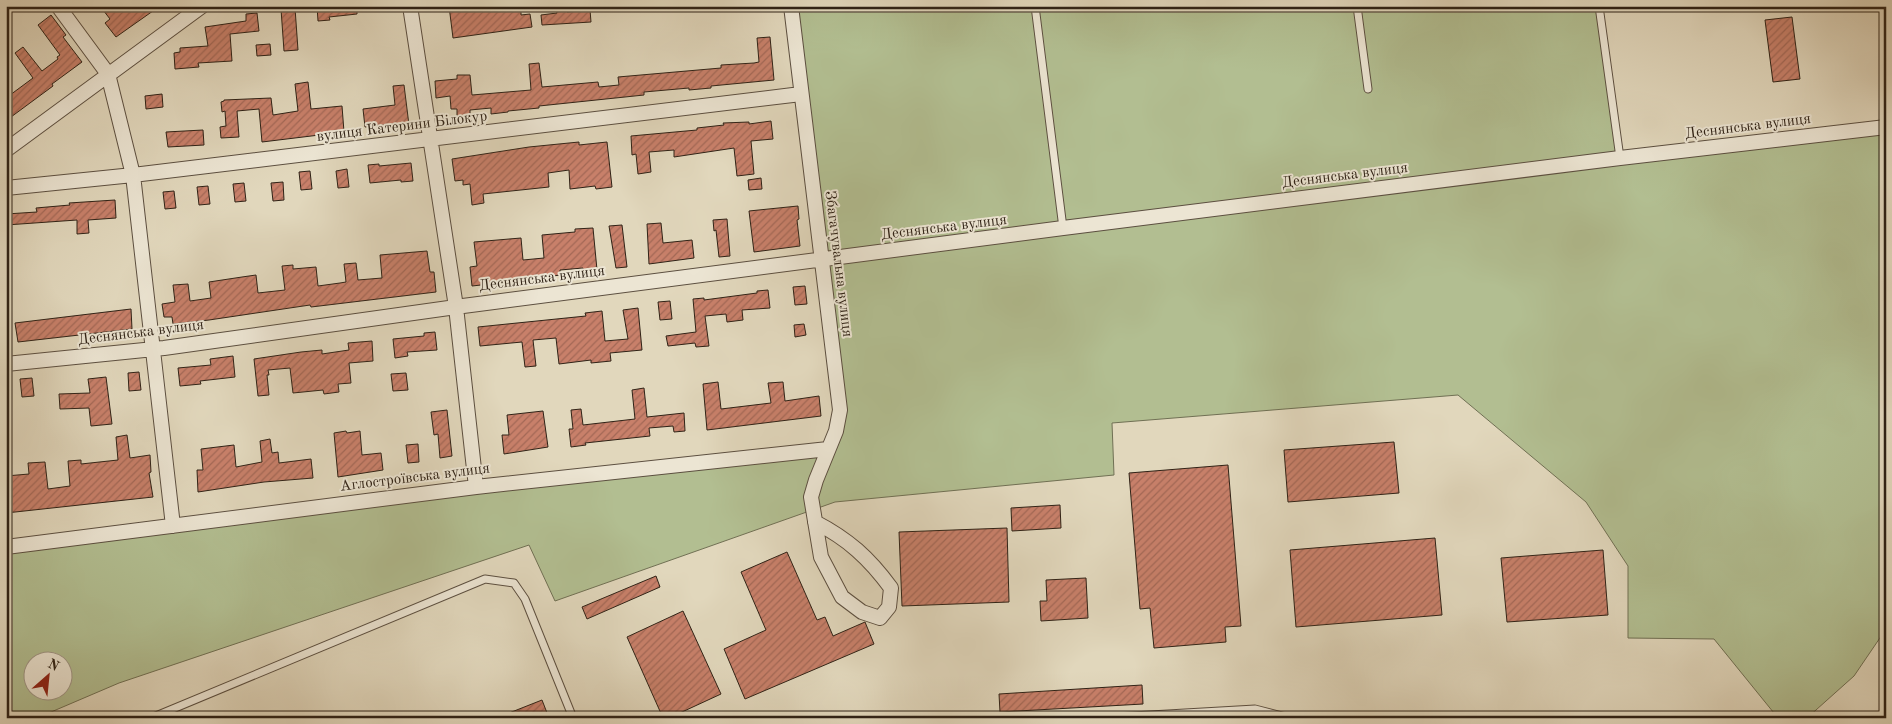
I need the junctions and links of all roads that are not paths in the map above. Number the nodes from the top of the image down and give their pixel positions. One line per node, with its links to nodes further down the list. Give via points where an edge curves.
1 (58, 6): 8 (street)
2 (202, 6): 8 (street)
3 (410, 6): 12 (street)
4 (791, 6): 10 (street, Збагачувальна вулиця)
5 (1035, 6): 17 (lane)
6 (1357, 6): 9 (lane)
7 (1599, 6): 14 (lane)
8 (108, 74): 13 (street); 15 (street)
9 (1368, 89)
10 (801, 94): 12 (street, вулиця Катерини Білокур); 18 (street, Збагачувальна вулиця)
11 (1886, 127): 14 (street, Деснянська вулиця)
12 (430, 140): 15 (street, вулиця Катерини Білокур); 19 (street)
13 (6, 150)
14 (1620, 158): 17 (street, Деснянська вулиця)
15 (132, 175): 16 (street, вулиця Катерини Білокур); 20 (street)
16 (6, 188)
17 (1063, 228): 18 (street, Деснянська вулиця)
18 (821, 260): 19 (street, Деснянська вулиця); 22 (street, Збагачувальна вулиця, via 840,410)
19 (456, 306): 20 (street, Деснянська вулиця); 23 (street)
20 (153, 349): 21 (street, Деснянська вулиця); 25 (street)
21 (6, 364)
22 (828, 449): 23 (street, Аглостроївська вулиця); 24 (street, Збагачувальна вулиця, via 812,497)
23 (476, 486): 25 (street, Аглостроївська вулиця)
24 (816, 522): 24 (street, Збагачувальна вулиця, via 821,557 842,597 862,612 880,618 889,607 891,588 863,554)
25 (173, 526): 26 (street, Аглостроївська вулиця)
26 (6, 547)
27 (151, 718): 28 (lane, via 485,579 514,583 525,599)
28 (573, 718)
29 (1098, 718): 30 (lane, via 1255,709)
30 (1290, 718)

